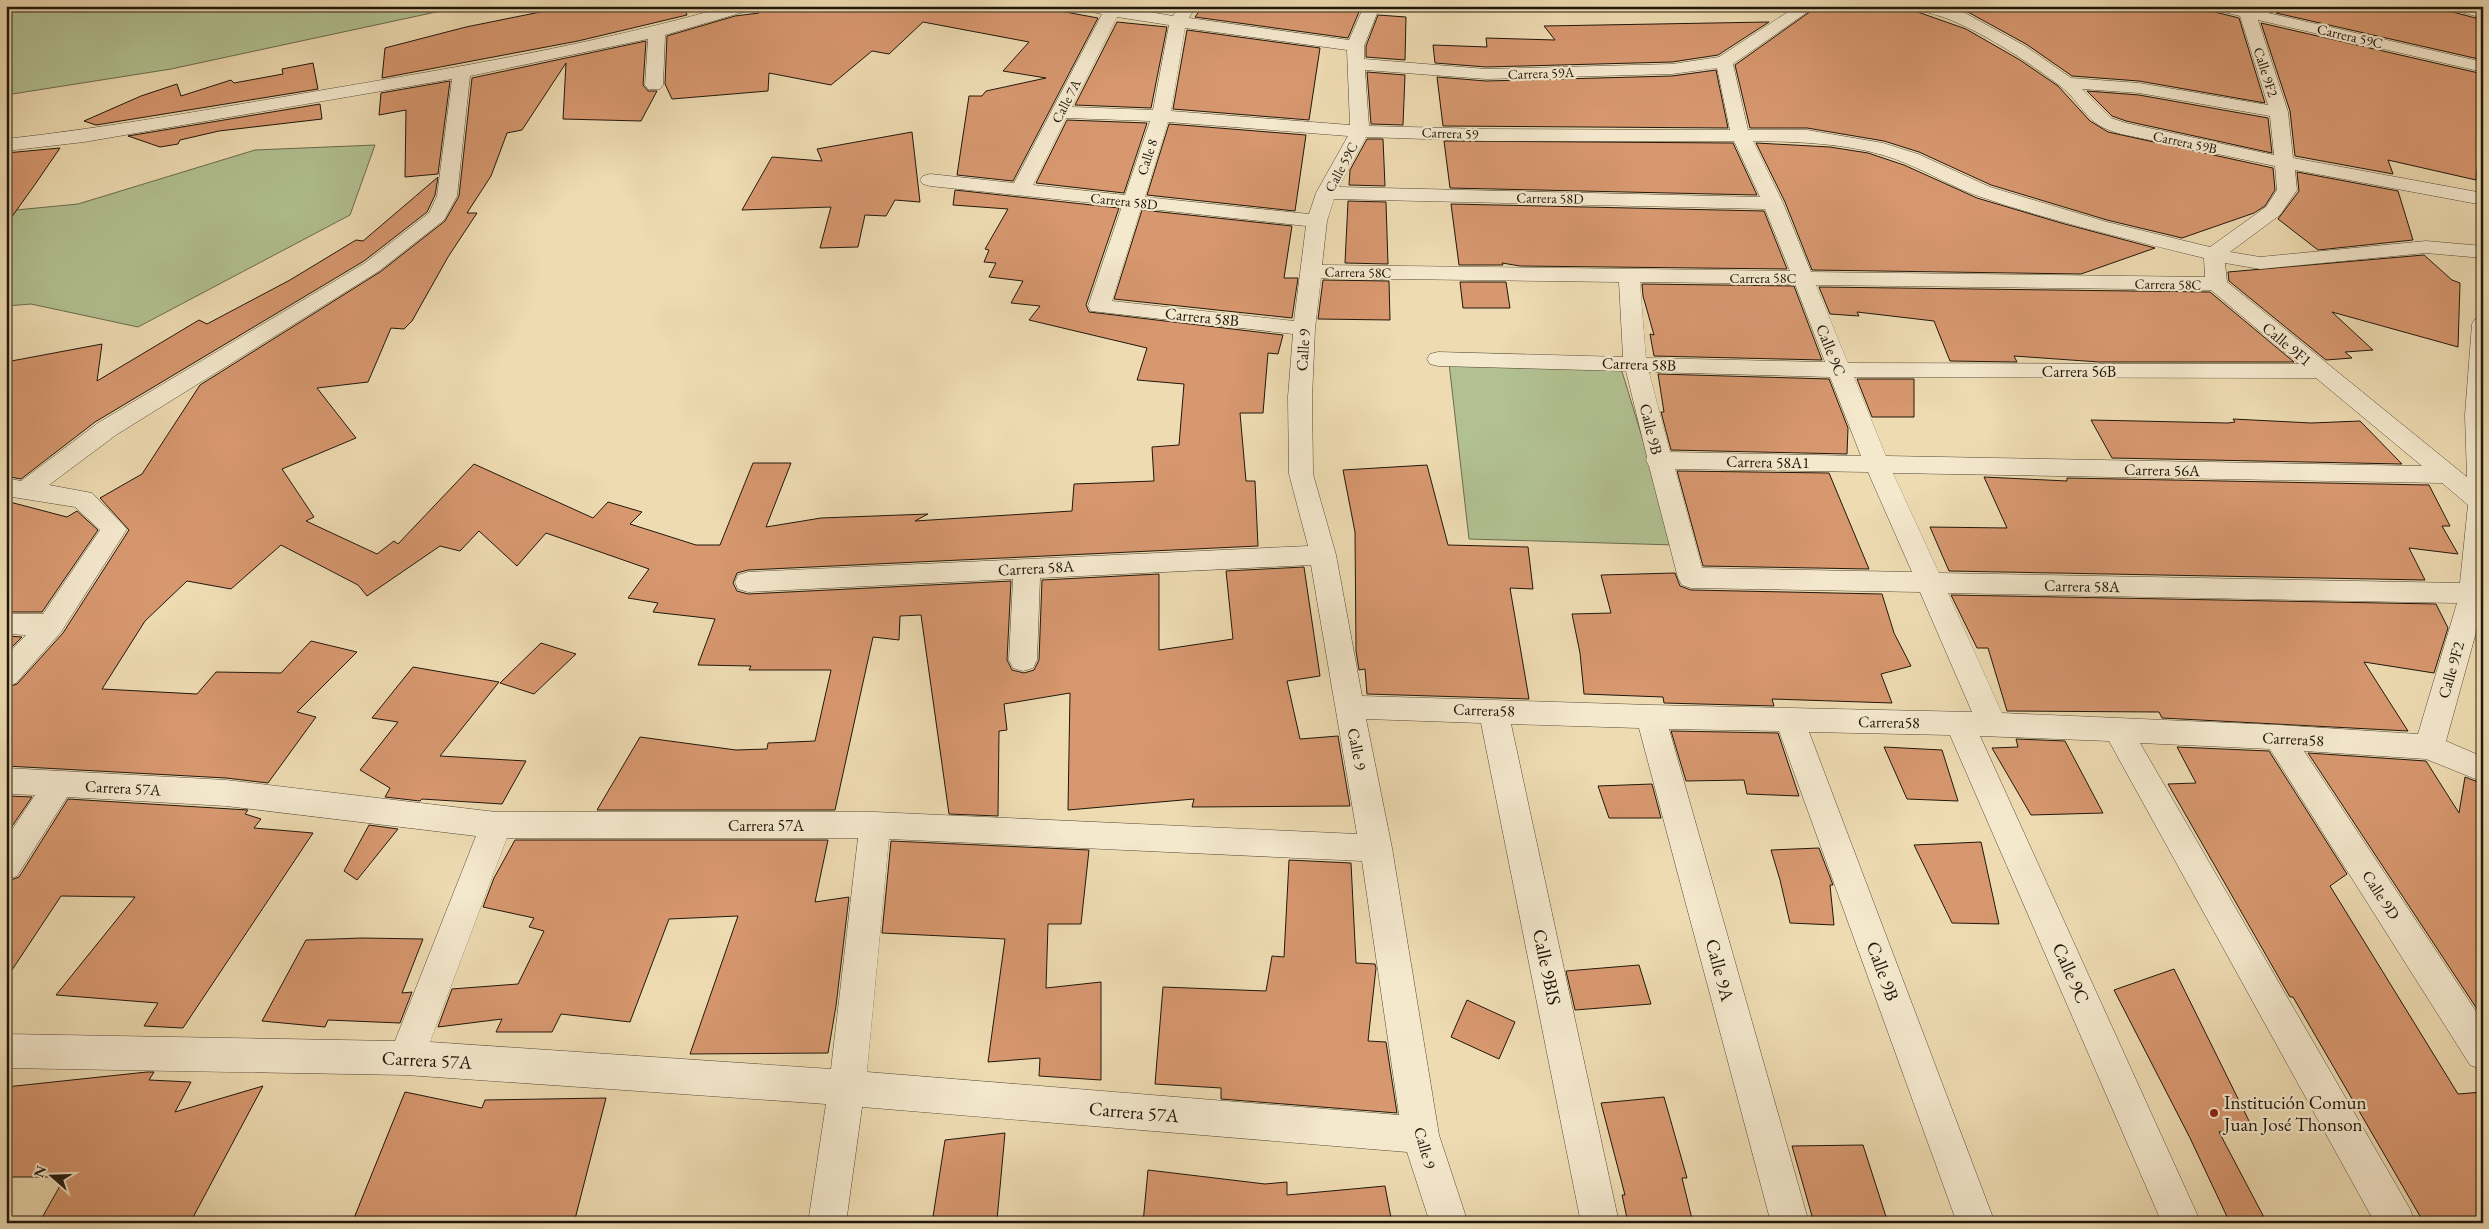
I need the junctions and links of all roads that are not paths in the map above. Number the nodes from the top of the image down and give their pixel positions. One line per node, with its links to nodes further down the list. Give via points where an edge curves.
1 (1083, 6): 10 (street, Carrera 59A)
2 (1372, 6): 14 (street, Calle 59C)
3 (1808, 6): 15 (street)
4 (1922, 6): 18 (street, Carrera 59B, via 1960,17 2019,50)
5 (2217, 6): 11 (street, Carrera 59C)
6 (2276, 6): 11 (street)
7 (2455, 6): 12 (street)
8 (742, 7): 13 (street)
9 (1185, 10): 10 (street, Carrera 59A); 14 (street, Carrera 59A); 22 (street, Calle 8)
10 (1111, 12): 20 (street, Calle 7A)
11 (2247, 13): 16 (street, Carrera 59C); 21 (street, Calle 9F2)
12 (2483, 13)
13 (657, 32): 17 (street); 19 (street)
14 (1357, 55): 15 (street, Carrera 59A, via 1486,74 1672,69); 23 (street, Calle 59C)
15 (1724, 62): 24 (street, Calle 9C)
16 (2483, 67)
17 (462, 72): 25 (street, via 84,136); 51 (street, via 447,196 437,216 372,267 107,429)
18 (2067, 83): 21 (street, via 2139,88); 26 (street, Carrera 59B, via 2091,111 2112,125)
19 (654, 85)
20 (1060, 112): 22 (street, Carrera 59); 28 (street, Calle 7A)
21 (2279, 112): 26 (street, Calle 9F2)
22 (1161, 116): 23 (street, Carrera 59); 31 (street, Calle 8)
23 (1360, 131): 24 (street, Carrera 59, via 1486,135); 29 (street, Calle 59C)
24 (1740, 135): 32 (street, Calle 9C); 35 (street, Carrera 59, via 1807,136 1876,147 1911,158 1983,191 2100,226)
25 (6, 145)
26 (2282, 162): 30 (street, Carrera 59B); 35 (street, via 2286,190 2273,211)
27 (930, 180): 28 (street, Carrera 58D)
28 (1021, 189): 31 (street, Carrera 58D)
29 (1326, 193): 32 (street, Carrera 58D); 33 (street, Calle 59C)
30 (2483, 199)
31 (1132, 202): 33 (street, Carrera 58D); 40 (street, Calle 8)
32 (1774, 202): 38 (street, Calle 9C)
33 (1318, 221): 36 (street, Calle 59C)
34 (2483, 252): 35 (street, via 2426,247 2260,263)
35 (2214, 254): 39 (street)
36 (1310, 271): 37 (street, Carrera 58C); 42 (street, Calle 9)
37 (1629, 277): 38 (street, Carrera 58C); 44 (street, Calle 9B)
38 (1802, 278): 39 (street, Carrera 58C); 45 (street, Calle 9C)
39 (2216, 284): 46 (street, Calle 9F1)
40 (1100, 306): 42 (street, Carrera 58B)
41 (2483, 324): 47 (street, Calle 9F2)
42 (1304, 328): 53 (street, Calle 9, via 1300,397 1301,474)
43 (1438, 359): 44 (street, Carrera 58B)
44 (1635, 363): 45 (street, Carrera 58B); 48 (street, Calle 9B)
45 (1840, 370): 46 (street, Carrera 56B); 49 (street, Calle 9C)
46 (2319, 371): 50 (street, Calle 9F1)
47 (2480, 416): 52 (street, Calle 9F2)
48 (1658, 460): 49 (street, Carrera 58A1); 55 (street, Calle 9B)
49 (1878, 465): 50 (street, Carrera 56A); 57 (street, Calle 9C)
50 (2447, 475): 52 (street, Calle 9F1)
51 (17, 488): 60 (street, via 83,499 114,529)
52 (2481, 502): 58 (street, Calle 9F2)
53 (1323, 555): 54 (street, Carrera 58A); 63 (street, Calle 9)
54 (1027, 568): 56 (street, Carrera 58A); 61 (street)
55 (1690, 578): 57 (street, Carrera 58A)
56 (748, 582)
57 (1929, 583): 58 (street, Carrera 58A); 68 (street, Calle 9C)
58 (2473, 593): 71 (street, Calle 9F2)
59 (6, 624): 60 (street)
60 (51, 625): 62 (street)
61 (1023, 660)
62 (6, 675)
63 (1348, 706): 64 (street, Carrera58); 77 (street, Calle 9)
64 (1493, 710): 65 (street, Carrera58); 86 (street, Calle 9BIS)
65 (1651, 716): 66 (street, Carrera58); 87 (street, Calle 9A)
66 (1790, 720): 67 (street, Carrera58); 88 (street, Calle 9B)
67 (1960, 723): 68 (street, Carrera58); 89 (street, Calle 9C)
68 (1993, 725): 69 (street, Carrera58)
69 (2118, 731): 70 (street, Carrera58); 90 (street)
70 (2279, 738): 71 (street, Carrera58); 80 (street, Calle 9D)
71 (2429, 747): 72 (street, Carrera58)
72 (2483, 770)
73 (6, 781): 74 (street, Carrera 57A)
74 (59, 784): 75 (street, Carrera 57A, via 226,793); 78 (street)
75 (496, 825): 76 (street, Carrera 57A); 81 (street)
76 (875, 825): 77 (street, Carrera 57A); 82 (street)
77 (1376, 848): 83 (street, Calle 9)
78 (6, 866)
79 (6, 1051): 81 (street, Carrera 57A)
80 (2483, 1054)
81 (406, 1058): 82 (street, Carrera 57A)
82 (847, 1088): 83 (street, Carrera 57A); 84 (street)
83 (1420, 1135): 85 (street, Calle 9)
84 (827, 1223)
85 (1449, 1223)
86 (1600, 1223)
87 (1790, 1223)
88 (1976, 1223)
89 (2182, 1223)
90 (2396, 1223)

